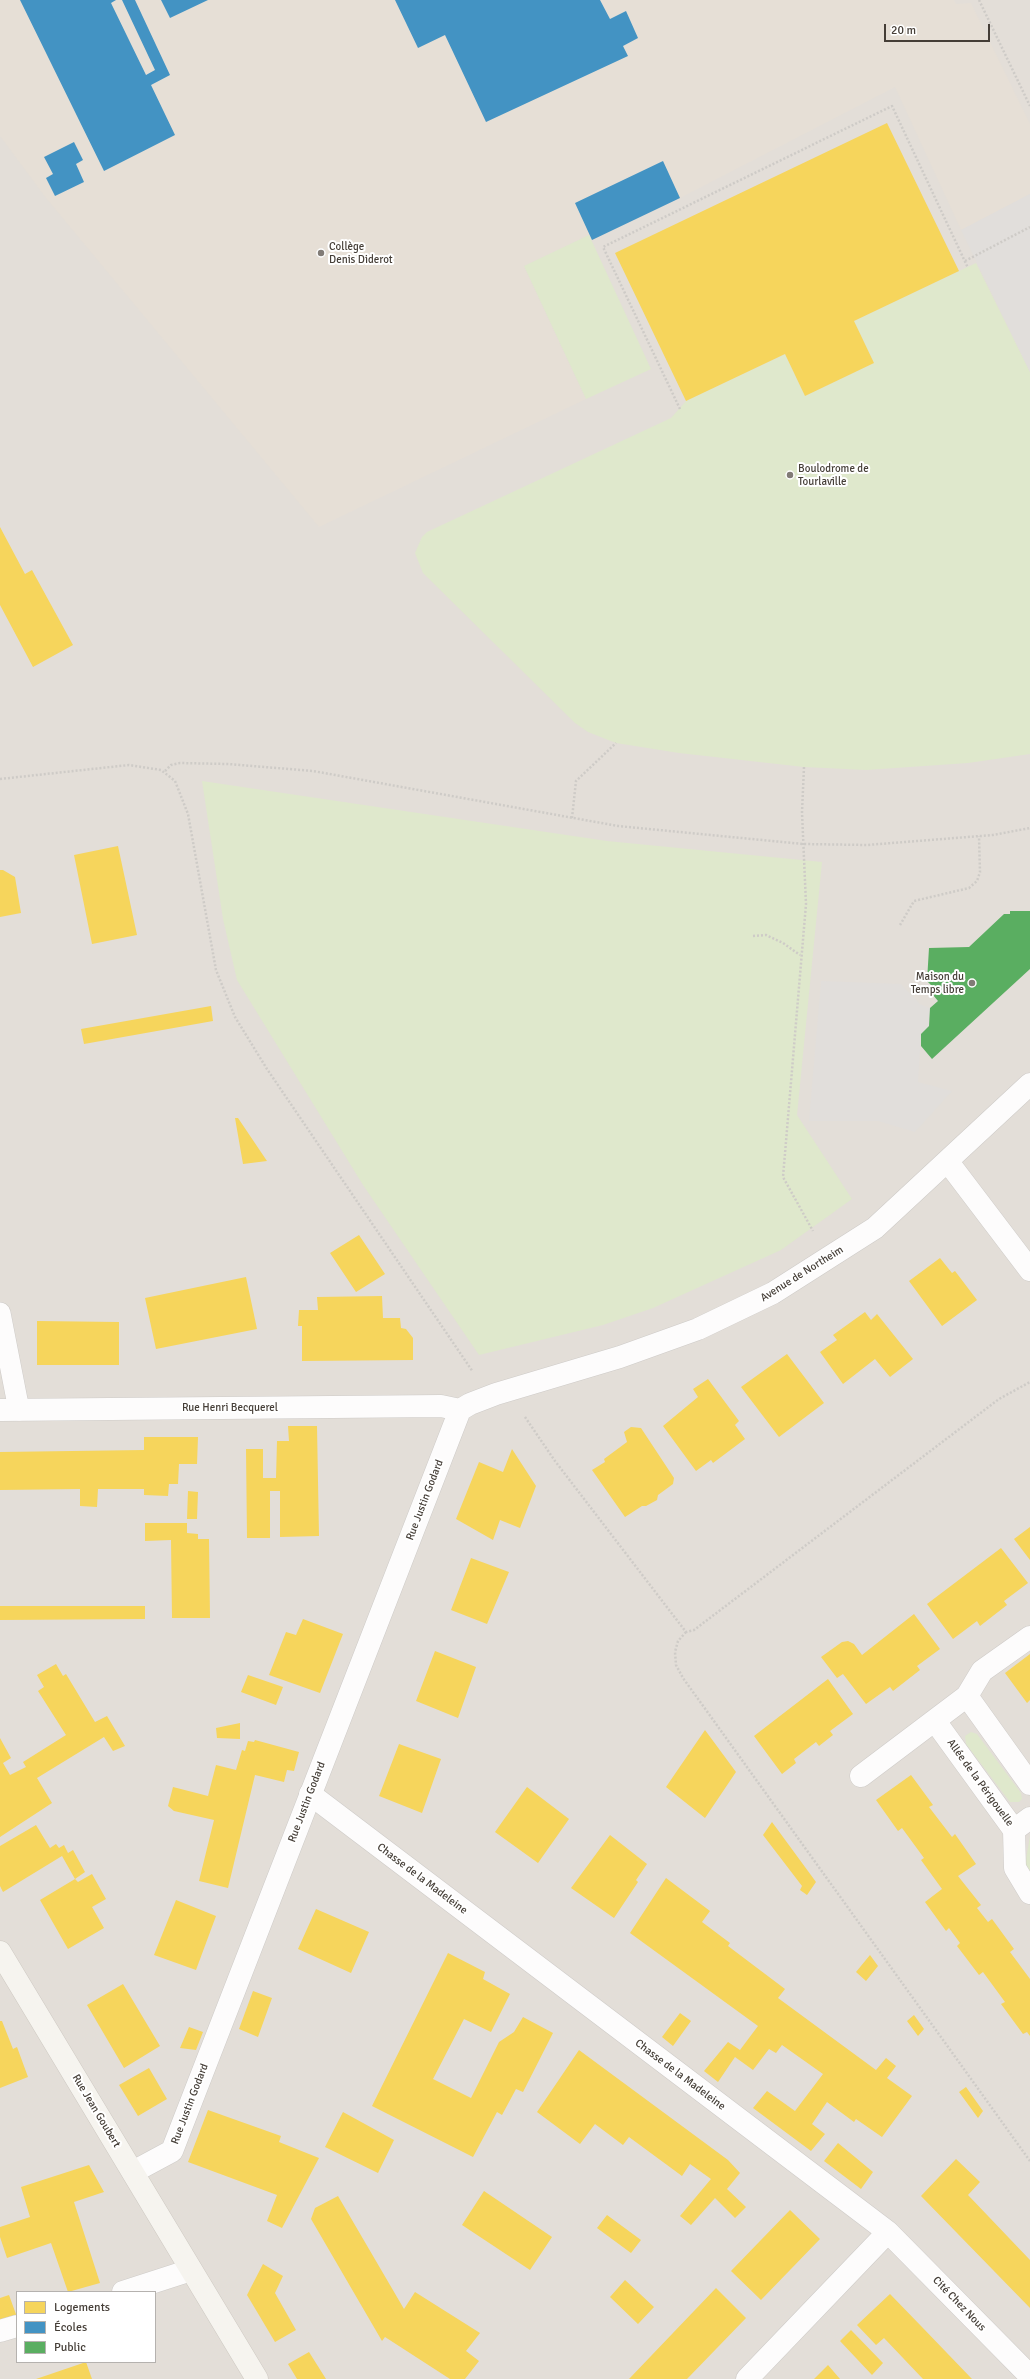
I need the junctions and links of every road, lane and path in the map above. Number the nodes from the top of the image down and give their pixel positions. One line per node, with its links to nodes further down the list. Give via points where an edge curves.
1 (979, 0): 2 (path)
2 (1030, 106)
3 (1030, 227): 4 (path)
4 (965, 261): 5 (path); 6 (path, via 892,106 603,247)
5 (968, 268)
6 (680, 409)
7 (616, 744): 11 (path, via 576,781)
8 (804, 767): 14 (path)
9 (165, 771): 10 (path, via 129,765); 11 (path, via 171,765 180,763 313,771); 23 (path, via 180,790 188,814 216,970 235,1016 266,1069)
10 (0, 779)
11 (572, 818): 14 (path, via 618,826)
12 (1030, 828): 13 (path)
13 (979, 836): 14 (path, via 867,845); 15 (path, via 980,872 977,881 969,888 914,901)
14 (803, 844): 17 (path, via 806,904)
15 (900, 925)
16 (753, 936): 17 (path, via 766,935 783,943)
17 (800, 956): 20 (path, via 783,1177)
18 (1030, 1084): 19 (street, Avenue de Northeim)
19 (948, 1162): 20 (street, Avenue de Northeim, via 874,1228); 21 (street)
20 (828, 1258): 26 (street, Avenue de Northeim, via 773,1293 698,1329 620,1357 496,1394)
21 (1030, 1270)
22 (0, 1313): 25 (lane)
23 (476, 1376)
24 (1030, 1382): 28 (path, via 999,1399 694,1630)
25 (9, 1410): 26 (street, Rue Henri Becquerel, via 441,1406)
26 (460, 1410): 34 (street, Rue Justin Godard)
27 (522, 1415): 28 (path)
28 (686, 1632): 38 (path, via 678,1641 675,1652 676,1665 683,1678)
29 (1030, 1637): 30 (street, via 982,1671)
30 (967, 1696): 31 (street); 33 (street)
31 (935, 1721): 32 (street); 35 (street, Allée de la Périgouelle)
32 (861, 1776)
33 (1030, 1784)
34 (310, 1794): 39 (street, Rue Justin Godard, via 172,2151); 40 (street, Chasse de la Madeleine)
35 (1022, 1824): 36 (street, Allée de la Périgouelle, via 1015,1868)
36 (1030, 1893)
37 (0, 1952): 39 (main road, Rue Jean Goubert)
38 (1030, 2161)
39 (133, 2172): 41 (main road, Rue Jean Goubert)
40 (888, 2232): 45 (street, Cité Chez Nous); 47 (street)
41 (191, 2270): 42 (street); 46 (main road, Rue Jean Goubert)
42 (126, 2291)
43 (16, 2326): 44 (street)
44 (0, 2331)
45 (1030, 2376)
46 (257, 2379)
47 (747, 2379)

